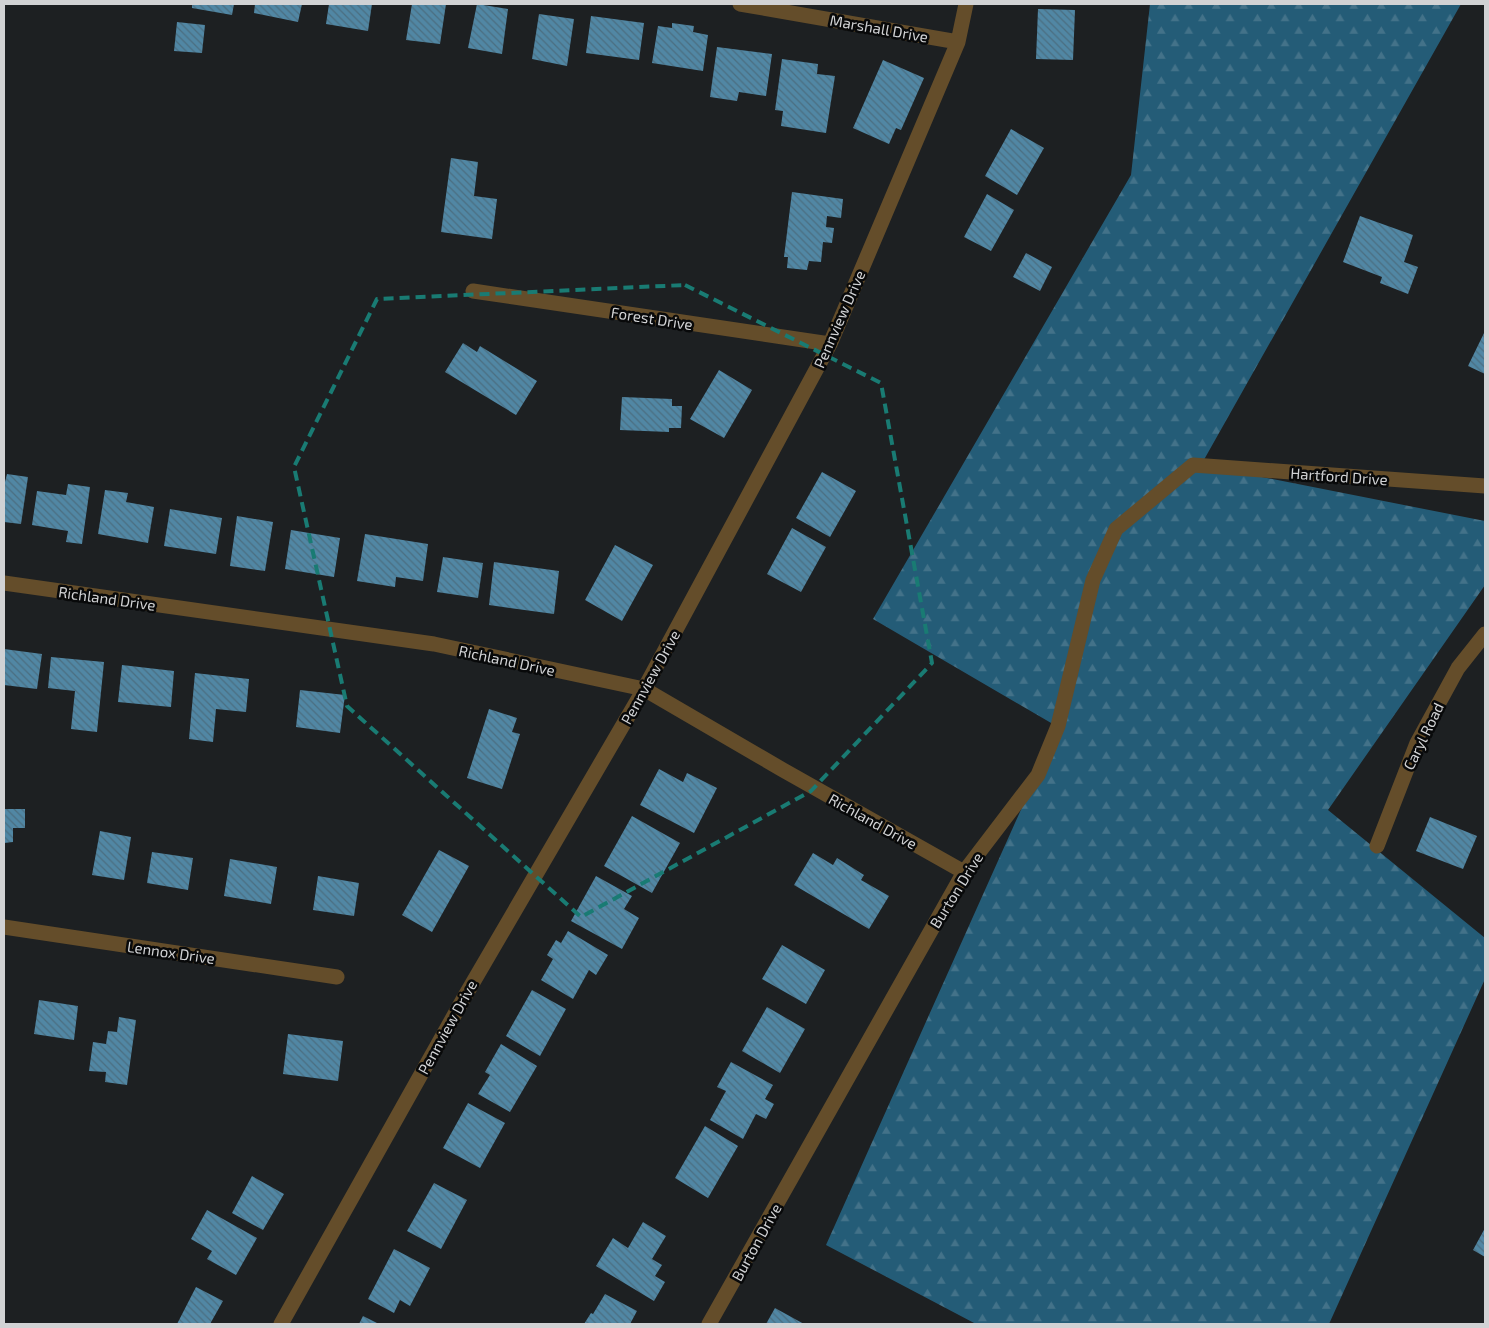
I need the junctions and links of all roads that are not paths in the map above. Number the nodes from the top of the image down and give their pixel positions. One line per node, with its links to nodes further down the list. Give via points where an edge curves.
1 (740, 4): 3 (street, Marshall Drive)
2 (966, 4): 3 (street, Pennview Drive)
3 (958, 42): 5 (street, Pennview Drive)
4 (473, 291): 5 (street, Forest Drive)
5 (830, 344): 10 (street, Pennview Drive)
6 (1193, 465): 7 (street, Hartford Drive); 12 (street, Burton Drive, via 1116,529 1093,580 1058,726 1038,775)
7 (1485, 486)
8 (4, 583): 10 (street, Richland Drive, via 434,644)
9 (1485, 634): 11 (street, Caryl Road, via 1458,668 1417,743)
10 (644, 689): 12 (street, Richland Drive); 15 (street, Pennview Drive, via 465,996)
11 (1377, 846)
12 (964, 872): 16 (street, Burton Drive)
13 (4, 927): 14 (street, Lennox Drive)
14 (337, 977)
15 (281, 1324)
16 (709, 1324)

